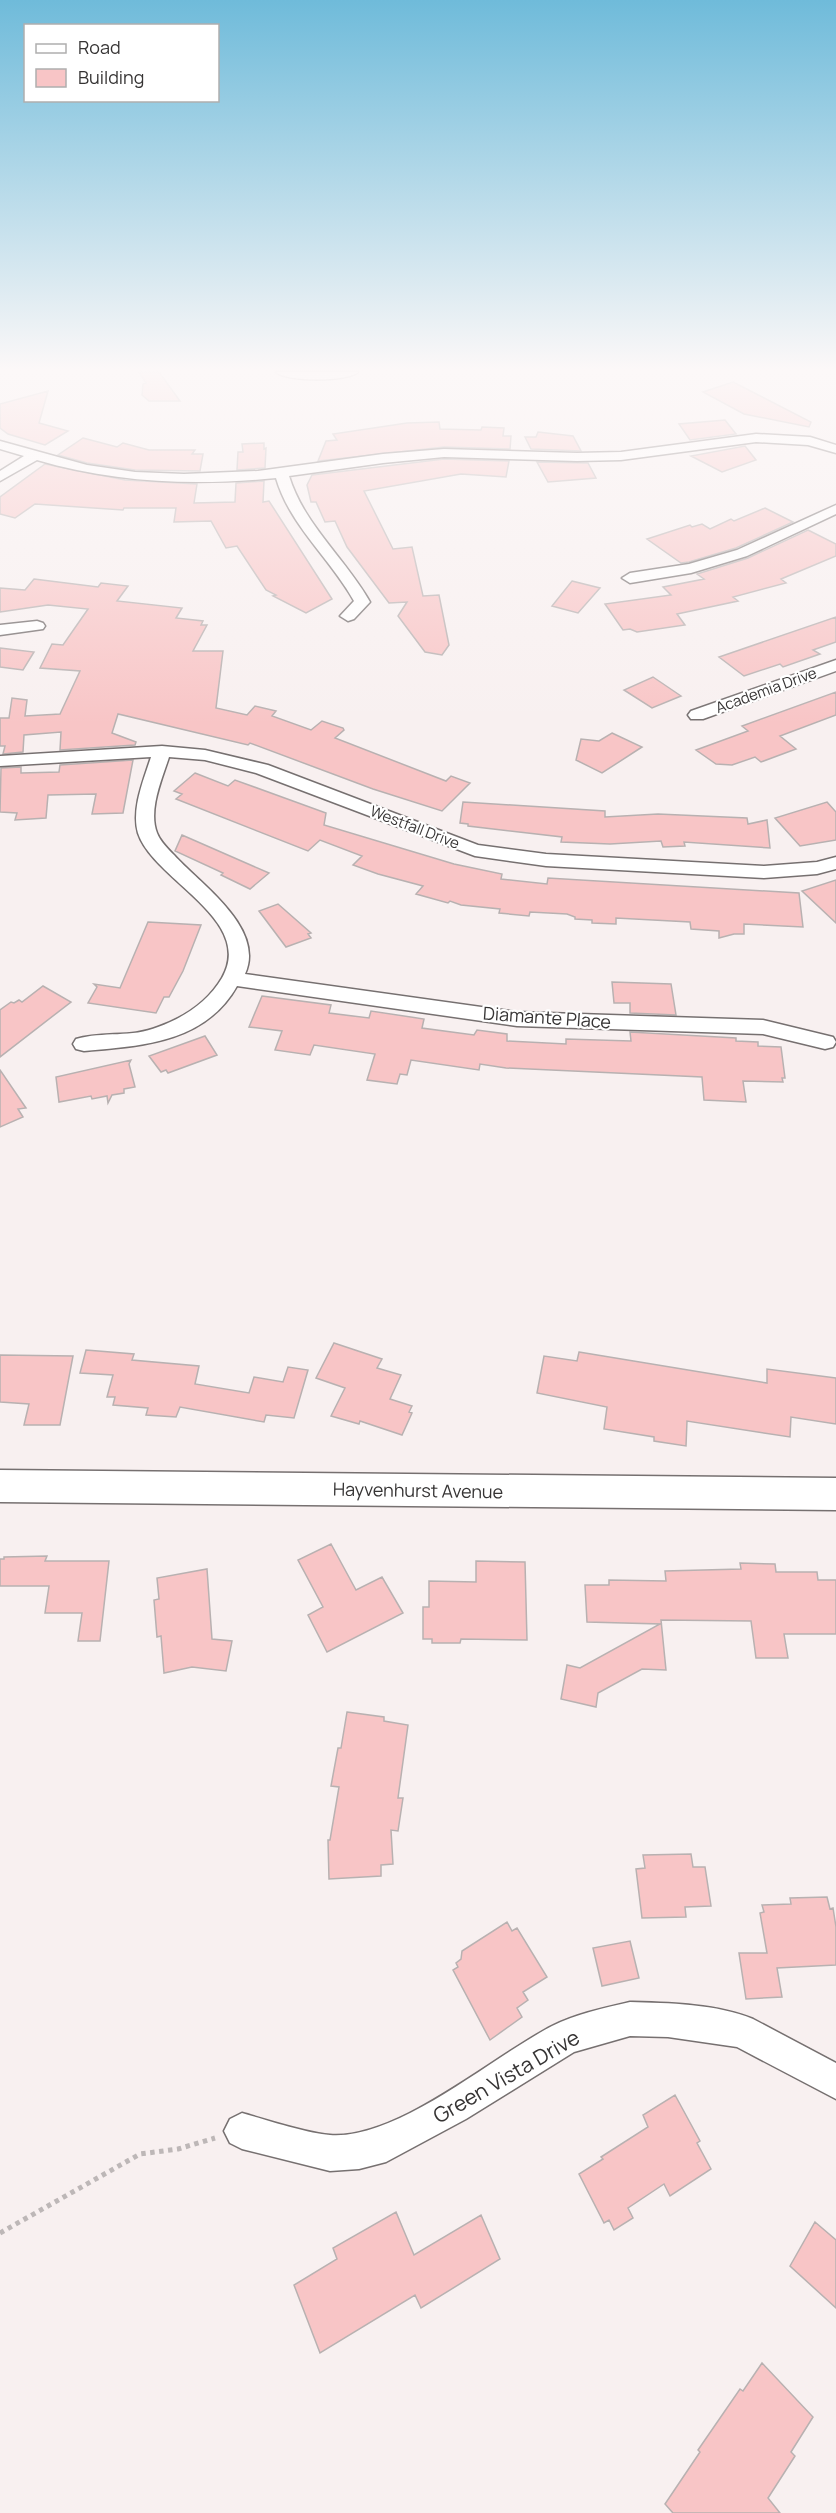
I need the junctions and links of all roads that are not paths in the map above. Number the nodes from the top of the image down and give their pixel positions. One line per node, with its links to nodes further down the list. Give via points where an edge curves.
1 (287, 489): 4 (street, via 307,526 362,602)
2 (836, 509): 3 (street, via 742,553 691,568)
3 (630, 578)
4 (348, 616)
5 (37, 626): 6 (street)
6 (0, 630)
7 (836, 665): 8 (street, Academia Drive)
8 (697, 715)
9 (162, 751): 10 (street, Westfall Drive); 11 (street, Westfall Drive, via 205,755 262,769 475,850 546,860 764,872); 12 (street, via 147,806 147,833 166,858 232,925 240,946)
10 (0, 761)
11 (836, 863)
12 (234, 979): 13 (street, Diamante Place, via 517,1019 763,1027); 14 (street, via 219,998 188,1023 145,1039)
13 (825, 1042)
14 (84, 1044)
15 (0, 1486): 16 (main road, Hayvenhurst Avenue)
16 (836, 1494)
17 (836, 2082): 18 (street, Green Vista Drive, via 741,2031 668,2020 630,2019 564,2038 454,2107 377,2146 330,2153)
18 (242, 2131)

